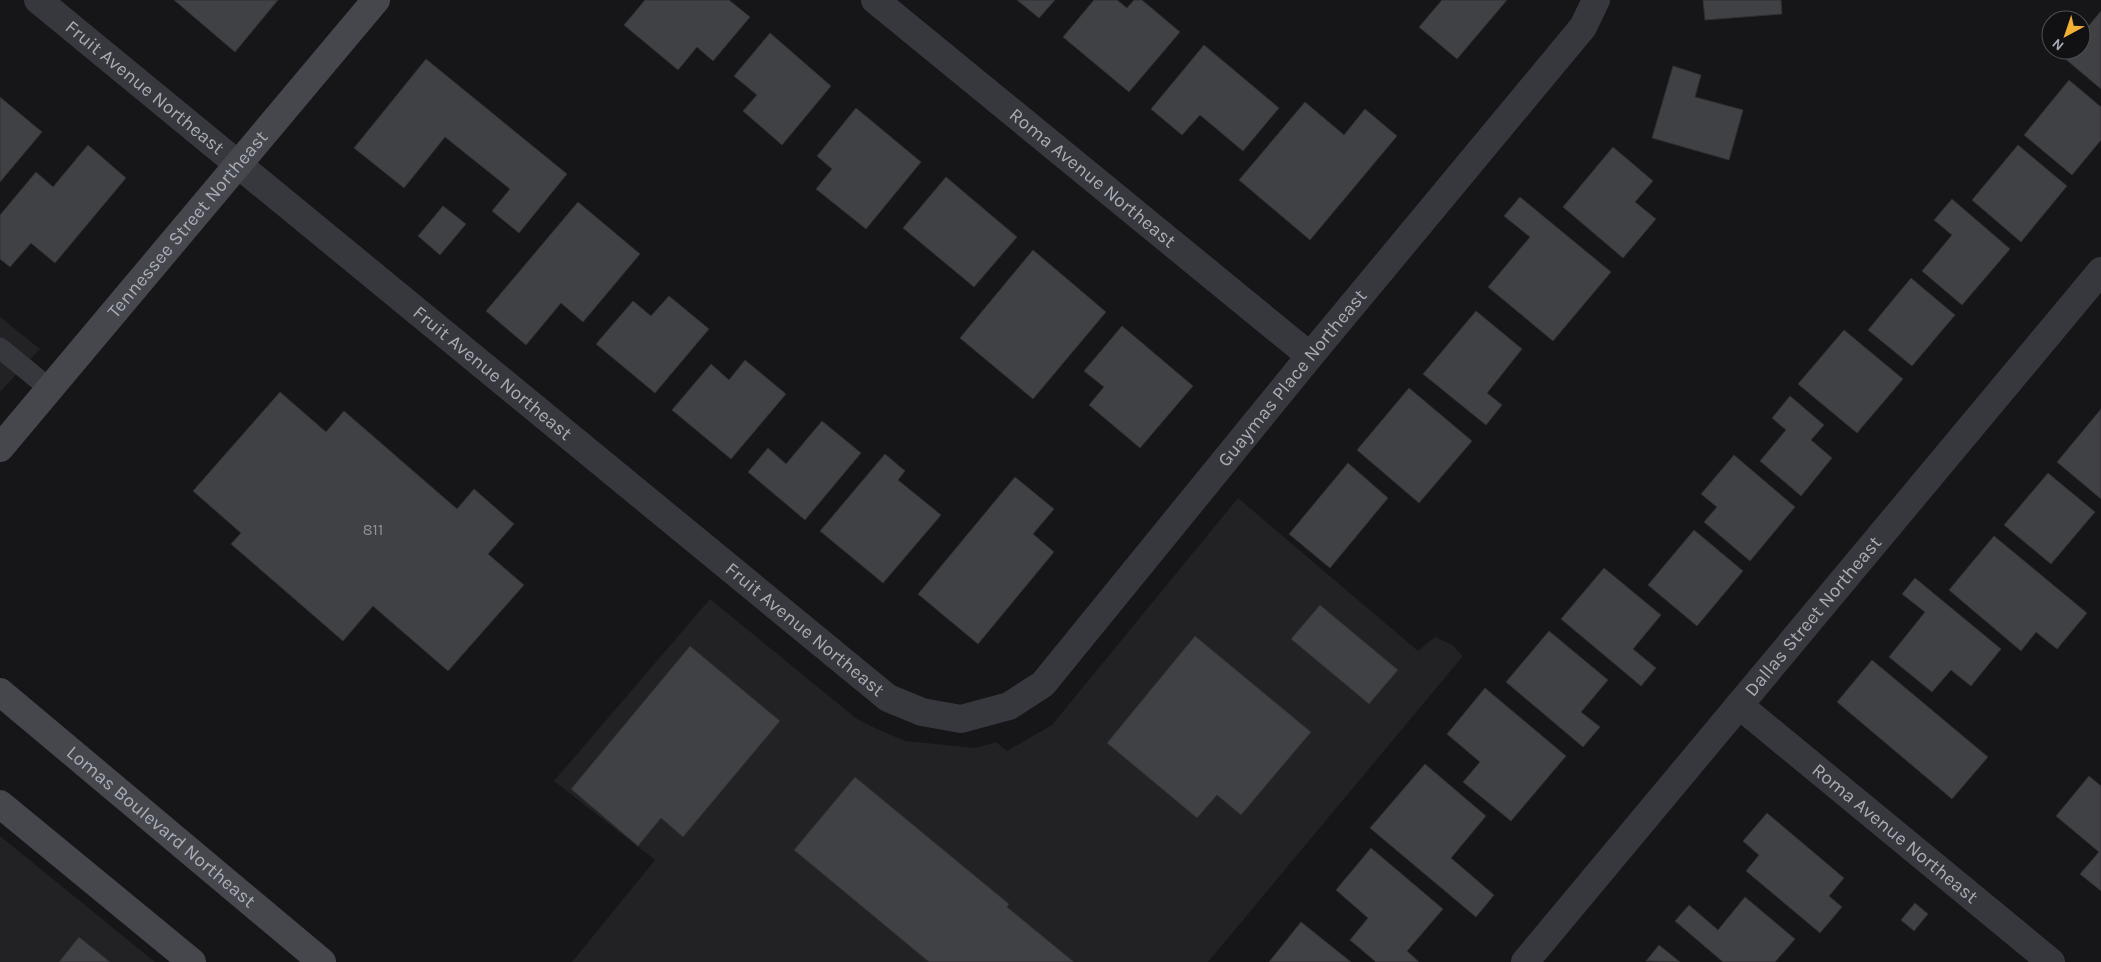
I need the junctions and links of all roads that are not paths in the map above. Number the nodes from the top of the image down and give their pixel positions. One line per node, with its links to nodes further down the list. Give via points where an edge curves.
1 (38, 0): 5 (street, Fruit Avenue Northeast)
2 (376, 0): 5 (main road, Tennessee Street Northeast)
3 (875, 0): 8 (street, Roma Avenue Northeast)
4 (1596, 0): 8 (street, Guaymas Place Northeast, via 1583,27)
5 (239, 164): 9 (main road, Tennessee Street Northeast); 13 (street, Fruit Avenue Northeast, via 888,698 922,712)
6 (2101, 271): 12 (street, Dallas Street Northeast)
7 (0, 348): 9 (lane)
8 (1310, 356): 13 (street, Guaymas Place Northeast, via 1043,684 1009,706)
9 (50, 389): 10 (main road, Tennessee Street Northeast)
10 (0, 448)
11 (0, 692): 16 (main road, Lomas Boulevard Northeast)
12 (1739, 705): 17 (street, Dallas Street Northeast); 18 (street, Roma Avenue Northeast)
13 (961, 719)
14 (0, 804): 15 (main road)
15 (192, 962)
16 (322, 962)
17 (1525, 962)
18 (2051, 962)

